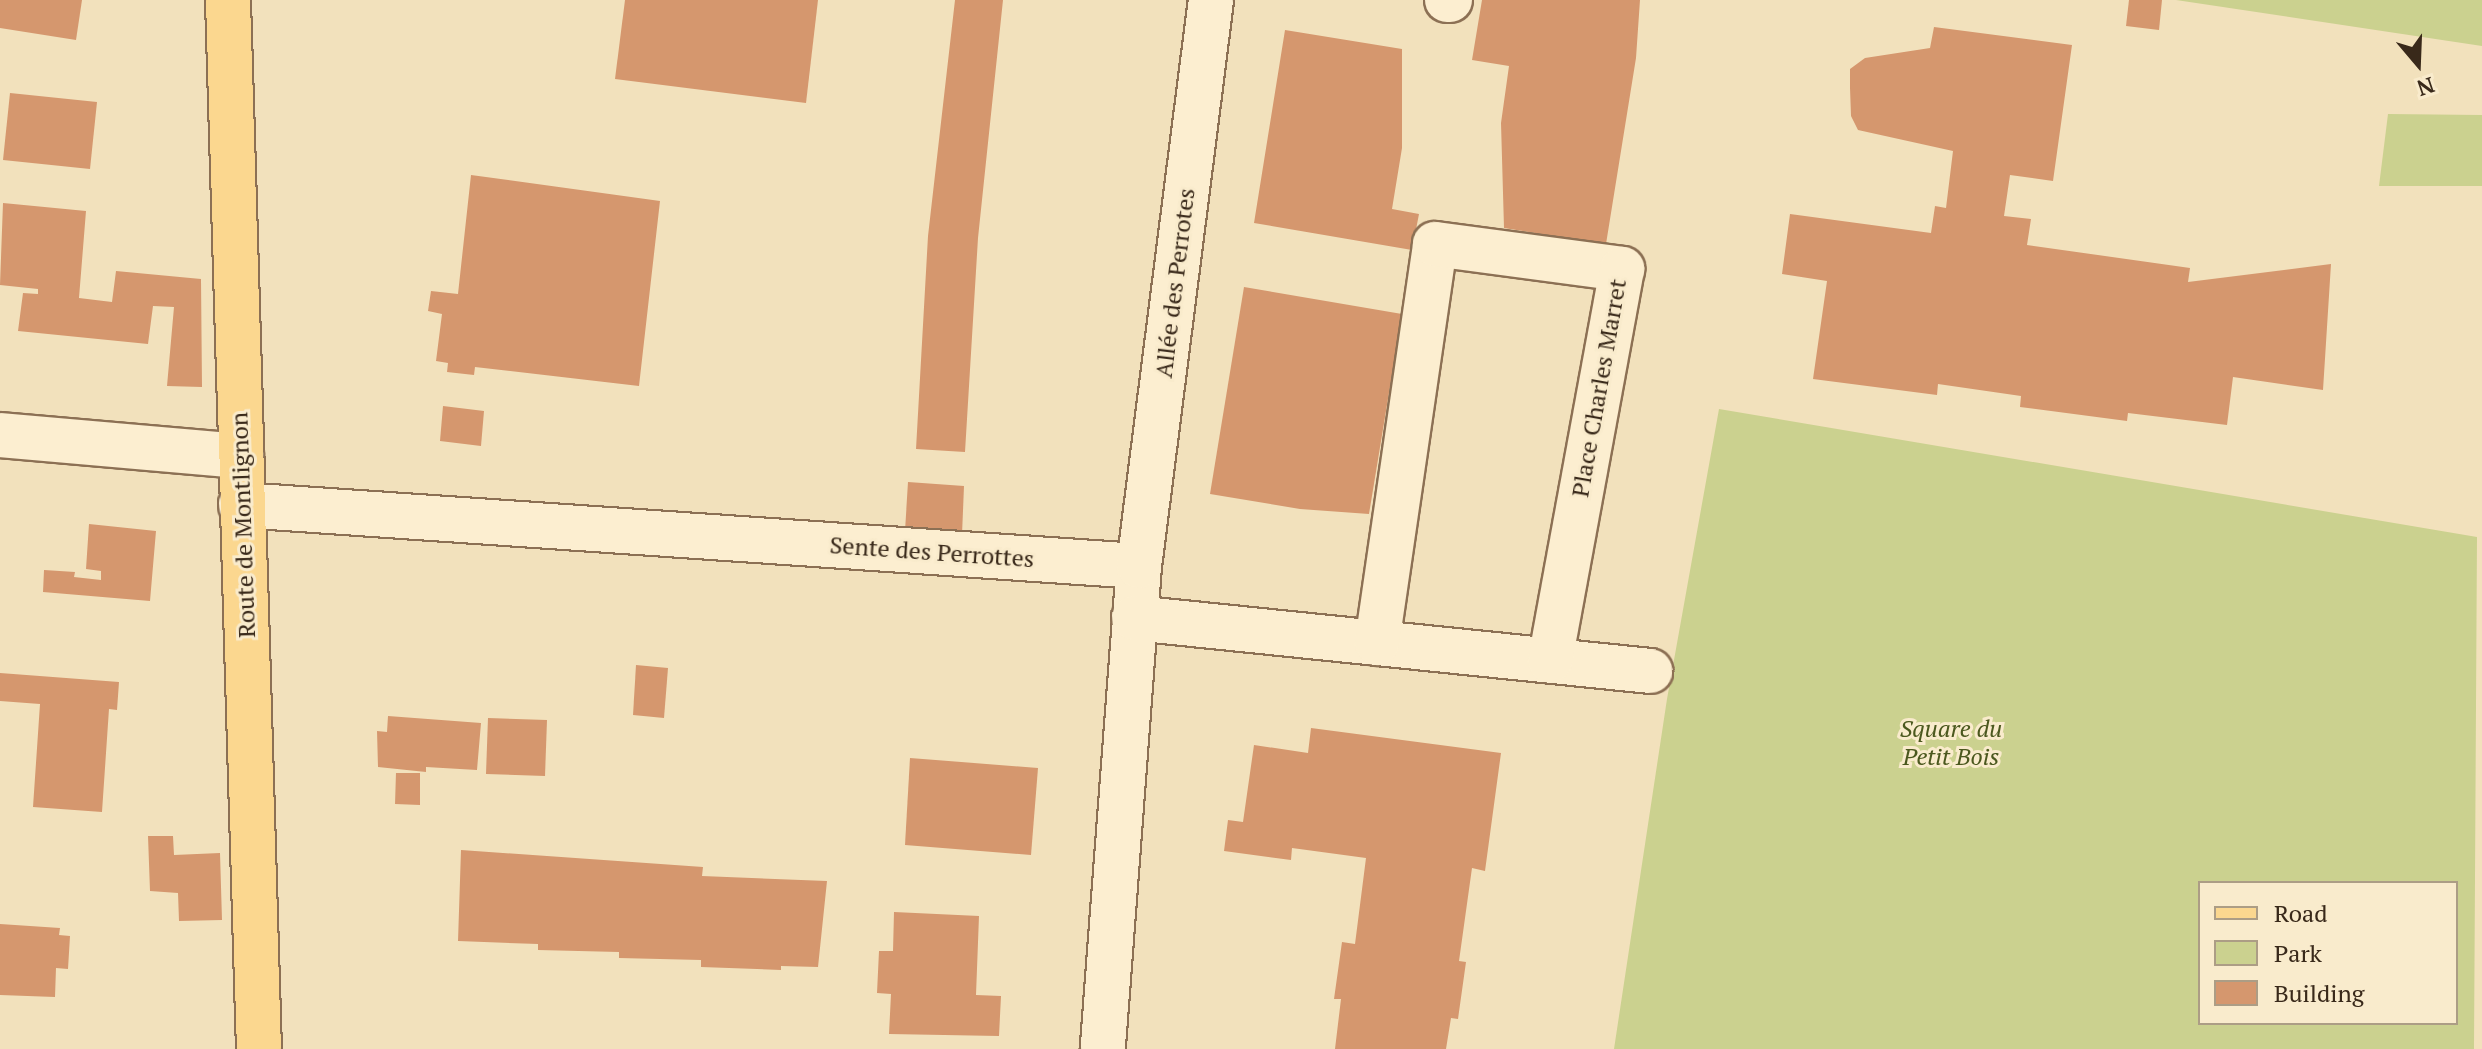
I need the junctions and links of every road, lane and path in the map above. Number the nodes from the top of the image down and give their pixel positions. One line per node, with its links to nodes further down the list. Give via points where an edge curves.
1 (228, 0): 4 (main road, Route de Montlignon)
2 (1211, 0): 6 (street, Allée des Perrotes)
3 (0, 435): 4 (street)
4 (241, 456): 5 (main road, Route de Montlignon)
5 (241, 505): 6 (street, Sente des Perrottes); 11 (main road, Route de Montlignon)
6 (1139, 566): 7 (street)
7 (1134, 618): 8 (street); 12 (street)
8 (1377, 643): 9 (street); 9 (street, Place Charles Marret, via 1435,244 1622,269)
9 (1550, 660): 10 (street)
10 (1650, 671)
11 (259, 1049)
12 (1103, 1049)

